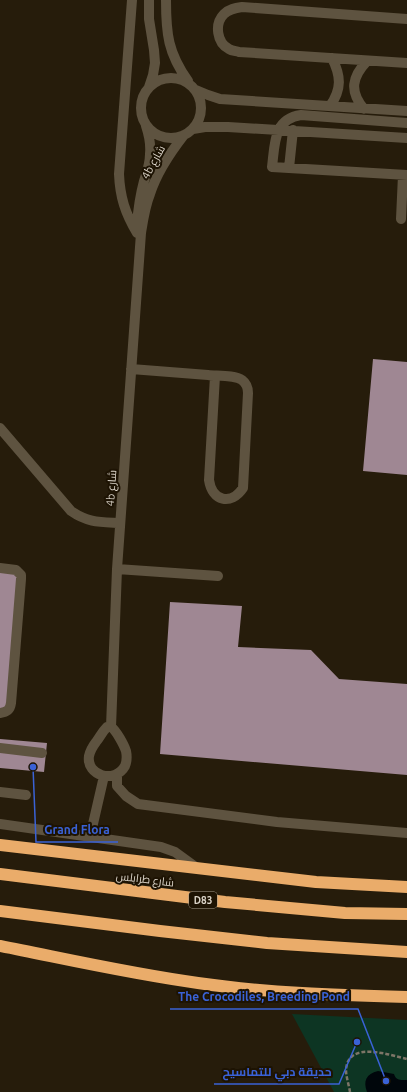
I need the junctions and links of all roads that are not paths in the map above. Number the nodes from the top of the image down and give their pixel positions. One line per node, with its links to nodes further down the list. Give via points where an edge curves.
1 (132, 0): 24 (lane, via 119,174 123,205)
2 (149, 0): 9 (lane, 4b شارع, via 154,50 153,75)
3 (166, 0): 8 (lane, via 169,45 177,65)
4 (407, 19): 5 (lane, via 242,7 224,14 219,23 218,33 229,49 239,52)
5 (332, 58): 6 (lane); 11 (lane, via 339,83 335,99)
6 (367, 61): 7 (lane); 12 (lane, via 355,76 354,85 358,102)
7 (407, 63)
8 (189, 83): 9 (lane, via 179,78 168,77 158,80); 10 (lane)
9 (149, 87): 15 (lane, 4b شارع, via 143,95 141,106)
10 (196, 90): 11 (lane, via 220,99); 16 (lane, via 202,110)
11 (330, 106): 12 (lane)
12 (364, 109): 13 (lane)
13 (407, 112)
14 (407, 123): 17 (lane, via 301,115 286,121)
15 (146, 126): 19 (lane, 4b شارع, via 163,137 174,138); 24 (lane, 4b شارع, via 150,139 149,166 138,212)
16 (193, 129): 17 (lane, via 216,126); 19 (lane, 4b شارع)
17 (278, 130): 18 (lane); 21 (lane, via 272,166)
18 (293, 130): 20 (lane); 21 (lane)
19 (184, 135): 25 (lane, 4b شارع, via 164,165 150,194 140,233)
20 (407, 138)
21 (289, 168): 22 (lane)
22 (405, 175): 23 (lane)
23 (401, 219)
24 (137, 233): 25 (lane, 4b شارع)
25 (139, 251): 26 (lane, 4b شارع)
26 (131, 369): 27 (lane); 29 (lane, 4b شارع)
27 (216, 376): 27 (lane, via 238,378 248,388 243,488 233,498 226,499 213,494 209,480)
28 (0, 428): 29 (lane, via 79,517)
29 (120, 523): 31 (lane, 4b شارع)
30 (0, 568): 33 (lane, via 16,570 22,578 11,703 8,710)
31 (117, 569): 32 (lane); 34 (lane, 4b شارع)
32 (218, 576)
33 (0, 713)
34 (111, 727): 37 (lane, via 116,731 127,758 126,764); 38 (lane, via 104,730 88,757 92,769)
35 (0, 748): 36 (lane)
36 (42, 753)
37 (117, 774): 38 (lane); 42 (lane, via 118,786 126,796 138,804 277,822)
38 (104, 776): 43 (lane)
39 (0, 792): 40 (lane)
40 (26, 795)
41 (0, 824): 43 (lane)
42 (407, 834)
43 (90, 837): 45 (lane, via 161,847 175,852)
44 (0, 845): 45 (highway)
45 (197, 868): 47 (highway, via 316,882)
46 (0, 874): 49 (highway, شارع طرابلس / D83, via 225,902 345,913)
47 (407, 887)
48 (0, 911): 51 (highway, via 268,943)
49 (407, 914)
50 (0, 946): 52 (highway, via 197,983 300,993)
51 (407, 952)
52 (407, 996)

